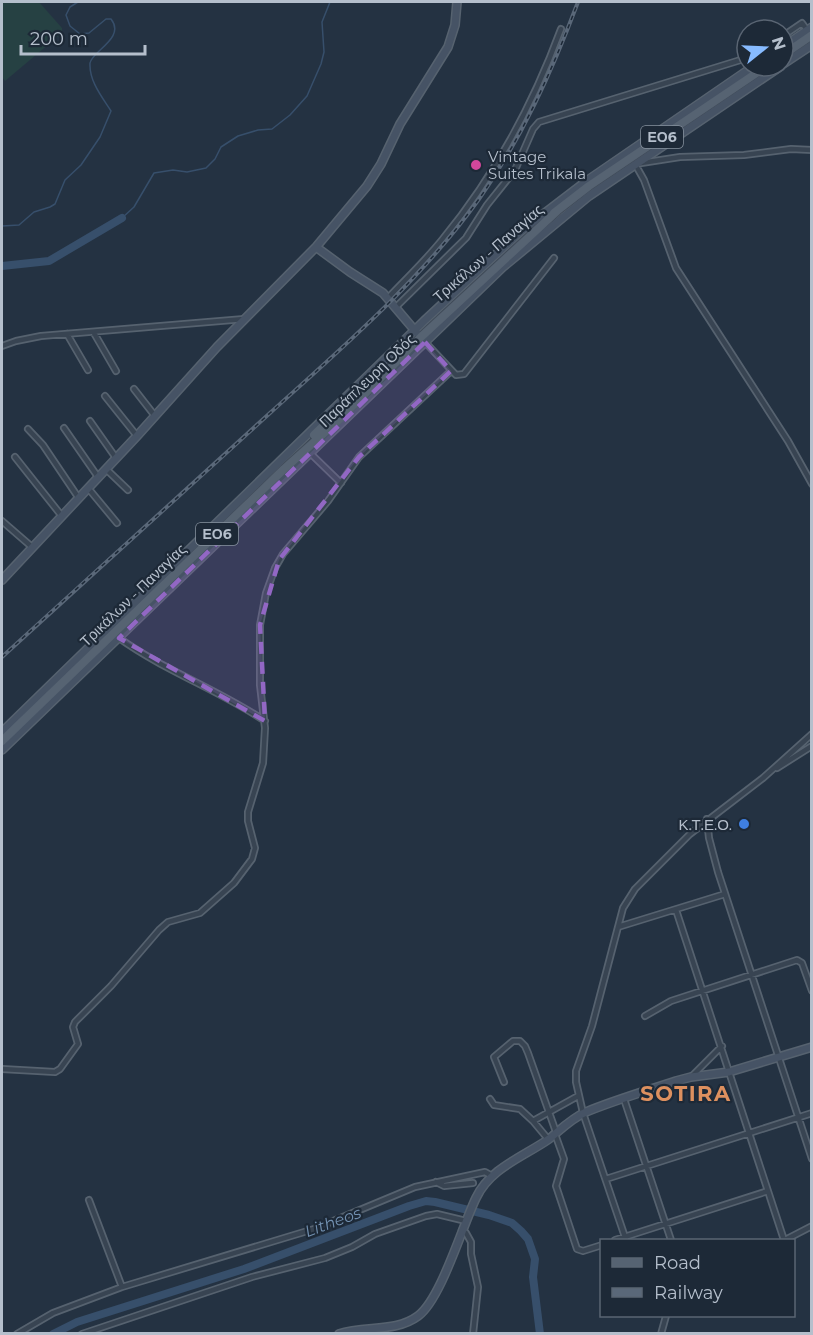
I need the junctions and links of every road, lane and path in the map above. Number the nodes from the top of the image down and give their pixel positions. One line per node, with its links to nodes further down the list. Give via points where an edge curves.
1 (457, 2): 15 (street, via 448,47 400,124 381,164)
2 (561, 28): 17 (street, via 524,115 477,192 441,241)
3 (795, 28): 4 (street, via 802,23)
4 (810, 31): 5 (street); 6 (main road)
5 (795, 40)
6 (795, 44)
7 (812, 45): 8 (street, Παράπλευρη Οδός)
8 (795, 56)
9 (735, 62): 18 (street, via 539,122 510,179 466,238)
10 (737, 78): 22 (street, Παράπλευρη Οδός, via 547,210 512,239)
11 (750, 78): 22 (main road, Τρικάλων - Παναγίας / ΕΟ6, via 589,186 518,241)
12 (763, 78): 14 (street, Παράπλευρη Οδός)
13 (812, 150): 14 (street)
14 (635, 164): 22 (street, Παράπλευρη Οδός, via 589,196); 40 (street, via 676,268)
15 (316, 247): 17 (street); 19 (street)
16 (554, 258): 26 (street, via 468,371 459,376)
17 (388, 297): 18 (street)
18 (396, 307): 22 (street)
19 (244, 319): 20 (street, via 115,328); 29 (street)
20 (94, 333): 21 (street); 25 (street)
21 (67, 334): 23 (street); 24 (street)
22 (420, 336): 26 (street); 34 (street, Παράπλευρη Οδός); 49 (street, Παράπλευρη Οδός); 50 (main road, Τρικάλων - Παναγίας / ΕΟ6)
23 (2, 346)
24 (88, 370)
25 (117, 371)
26 (452, 371): 39 (street, via 372,443)
27 (134, 388): 29 (street)
28 (105, 396): 33 (street)
29 (155, 416): 33 (street)
30 (90, 421): 36 (street)
31 (64, 428): 38 (street)
32 (28, 429): 43 (street)
33 (137, 436): 36 (street)
34 (310, 453): 39 (street); 51 (street, Παράπλευρη Οδός)
35 (15, 456): 44 (street)
36 (116, 458): 37 (street)
37 (106, 469): 38 (street); 42 (street)
38 (98, 477): 41 (street)
39 (341, 483): 52 (street, via 279,560 266,593 260,625)
40 (812, 484)
41 (88, 488): 43 (street); 46 (street)
42 (128, 490)
43 (78, 497): 44 (street)
44 (61, 515): 47 (street)
45 (2, 521): 47 (street)
46 (117, 523)
47 (32, 548): 48 (street)
48 (2, 580)
49 (140, 597): 50 (main road); 51 (street, Παράπλευρη Οδός)
50 (149, 599): 51 (main road, Τρικάλων - Παναγίας / ΕΟ6)
51 (115, 631): 52 (street, via 168,668); 53 (street, Παράπλευρη Οδός); 55 (main road, Τρικάλων - Παναγίας / ΕΟ6); 57 (street, Παράπλευρη Οδός)
52 (265, 721): 72 (street, via 264,759 248,812 255,853 232,886 200,913 168,922 154,935 75,1022 78,1044 59,1070)
53 (2, 732)
54 (812, 734): 58 (street)
55 (2, 741)
56 (812, 746): 58 (street)
57 (2, 750)
58 (774, 769): 59 (street)
59 (707, 819): 60 (street); 61 (street)
60 (697, 827): 61 (street); 64 (street, via 632,892)
61 (709, 838): 62 (street)
62 (725, 894): 63 (street); 65 (street)
63 (676, 910): 64 (street); 66 (street)
64 (618, 927): 76 (street, via 576,1071)
65 (752, 975): 66 (street); 67 (street, via 800,961); 71 (street)
66 (702, 990): 68 (street, via 666,1003); 69 (street)
67 (812, 991)
68 (645, 1016)
69 (722, 1046): 73 (street); 74 (street)
70 (812, 1047): 71 (street)
71 (779, 1057): 73 (street); 82 (street)
72 (2, 1069)
73 (729, 1072): 74 (street); 84 (street)
74 (691, 1077): 78 (street)
75 (504, 1082): 79 (street, via 494,1058 513,1041 520,1041)
76 (578, 1096): 79 (street); 80 (street)
77 (490, 1099): 83 (street, via 494,1105 520,1109)
78 (624, 1099): 80 (street); 87 (street)
79 (549, 1112): 83 (street); 85 (street)
80 (583, 1113): 85 (street); 90 (street)
81 (812, 1113): 82 (street)
82 (798, 1117): 84 (street); 86 (street)
83 (533, 1121): 85 (street)
84 (749, 1133): 87 (street); 94 (street)
85 (553, 1135): 89 (street); 104 (street, via 564,1159 556,1186 578,1249)
86 (812, 1159)
87 (646, 1166): 90 (street); 97 (street)
88 (470, 1176): 89 (street, via 486,1172); 91 (street); 92 (street)
89 (492, 1176): 93 (street)
90 (606, 1179): 100 (street)
91 (436, 1182): 92 (street, via 444,1186); 105 (street, via 314,1229)
92 (473, 1183): 93 (street)
93 (481, 1190): 96 (street)
94 (768, 1191): 97 (street); 102 (street)
95 (89, 1200): 105 (street)
96 (466, 1221): 99 (street); 108 (street, via 437,1214 426,1216 325,1258 252,1277)
97 (666, 1225): 100 (street); 101 (street)
98 (812, 1226): 103 (street)
99 (462, 1230): 109 (street, via 435,1294 422,1313 402,1324); 110 (street, via 471,1242 477,1287)
100 (625, 1239)
101 (671, 1239)
102 (784, 1239)
103 (786, 1239)
104 (600, 1246)
105 (122, 1287): 107 (street, via 52,1312)
106 (666, 1317): 111 (street)
107 (17, 1334)
108 (82, 1334)
109 (339, 1334)
110 (473, 1334)
111 (661, 1334)

